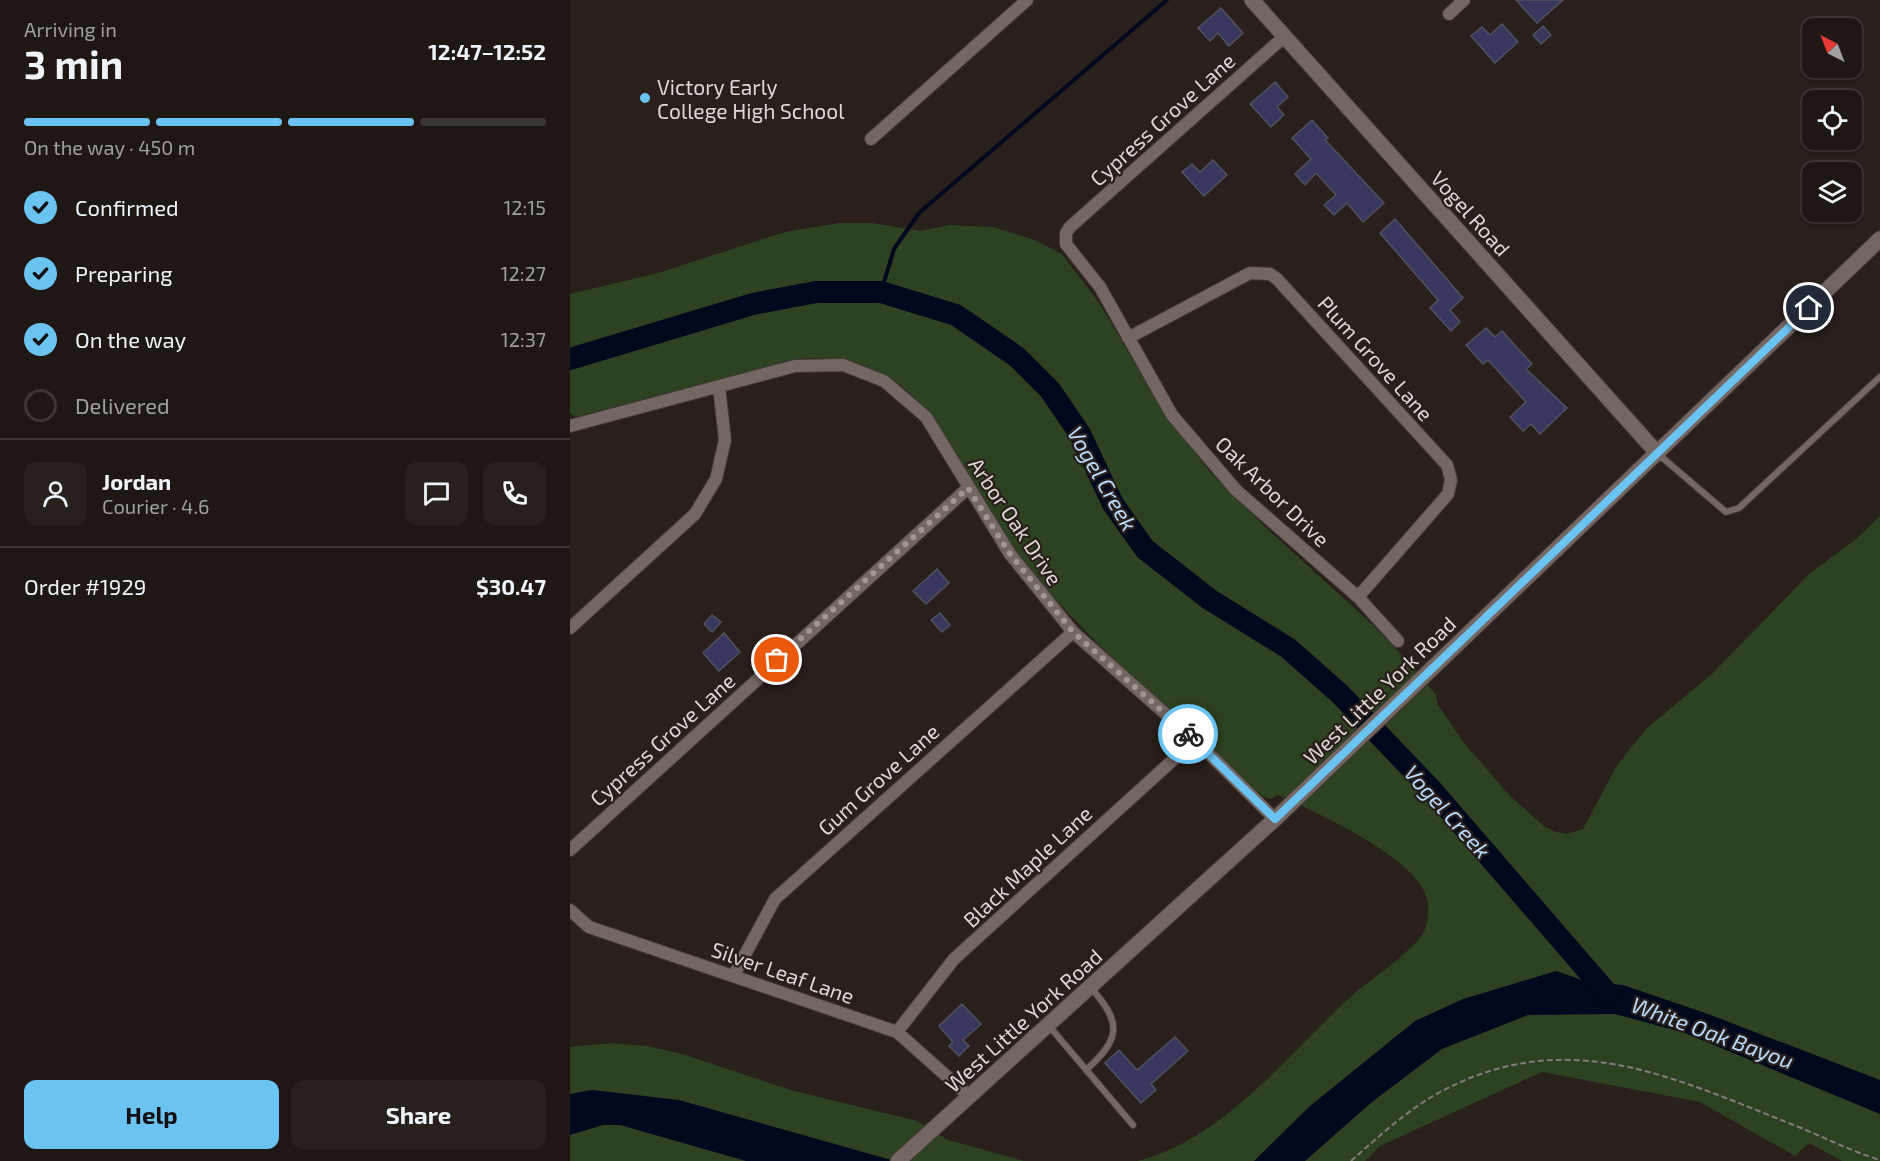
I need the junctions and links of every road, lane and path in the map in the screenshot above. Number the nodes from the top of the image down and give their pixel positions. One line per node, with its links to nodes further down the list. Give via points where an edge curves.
1 (1027, 0): 6 (street)
2 (1252, 0): 5 (street, Vogel Road)
3 (1464, 0): 4 (street)
4 (1449, 14)
5 (1285, 36): 7 (street, Cypress Grove Lane); 13 (street, Vogel Road)
6 (871, 139)
7 (1066, 233): 9 (street, Oak Arbor Drive, via 1066,244 1100,287)
8 (1880, 240): 13 (street, West Little York Road)
9 (1128, 338): 15 (street, Oak Arbor Drive, via 1172,415 1213,465 1236,490); 15 (street, Plum Grove Lane, via 1250,273 1270,274 1447,465 1451,480 1444,500)
10 (1880, 377): 13 (lane, via 1739,508 1726,512)
11 (719, 387): 12 (street, Arbor Oak Drive); 14 (street, Arbor Oak Drive, via 795,366 843,365 884,381 926,417); 16 (street, via 725,440 716,479 695,514)
12 (570, 426)
13 (1658, 454): 20 (street, West Little York Road)
14 (968, 488): 17 (street, Arbor Oak Drive, via 1010,554); 21 (street, Cypress Grove Lane)
15 (1358, 597): 18 (street, Oak Arbor Drive)
16 (570, 628)
17 (1073, 632): 19 (street, Arbor Oak Drive); 23 (street, Gum Grove Lane, via 775,899)
18 (1398, 641)
19 (1195, 740): 20 (street, Arbor Oak Drive); 26 (street, Black Maple Lane, via 954,959)
20 (1275, 819): 24 (street, West Little York Road)
21 (570, 850)
22 (570, 909): 23 (street, Silver Leaf Lane, via 589,927)
23 (734, 975): 26 (street, Silver Leaf Lane)
24 (1091, 987): 25 (street, West Little York Road); 27 (lane, via 1109,1012 1113,1038 1107,1050)
25 (1048, 1025): 27 (lane); 28 (street, West Little York Road)
26 (897, 1032): 28 (street, Silver Leaf Lane)
27 (1086, 1070): 29 (lane)
28 (969, 1096): 31 (street, West Little York Road)
29 (1133, 1125)
30 (1880, 1160): 32 (path, via 1671,1077 1634,1066 1585,1059 1511,1066 1451,1087 1396,1122)
31 (898, 1161)
32 (1351, 1161)

